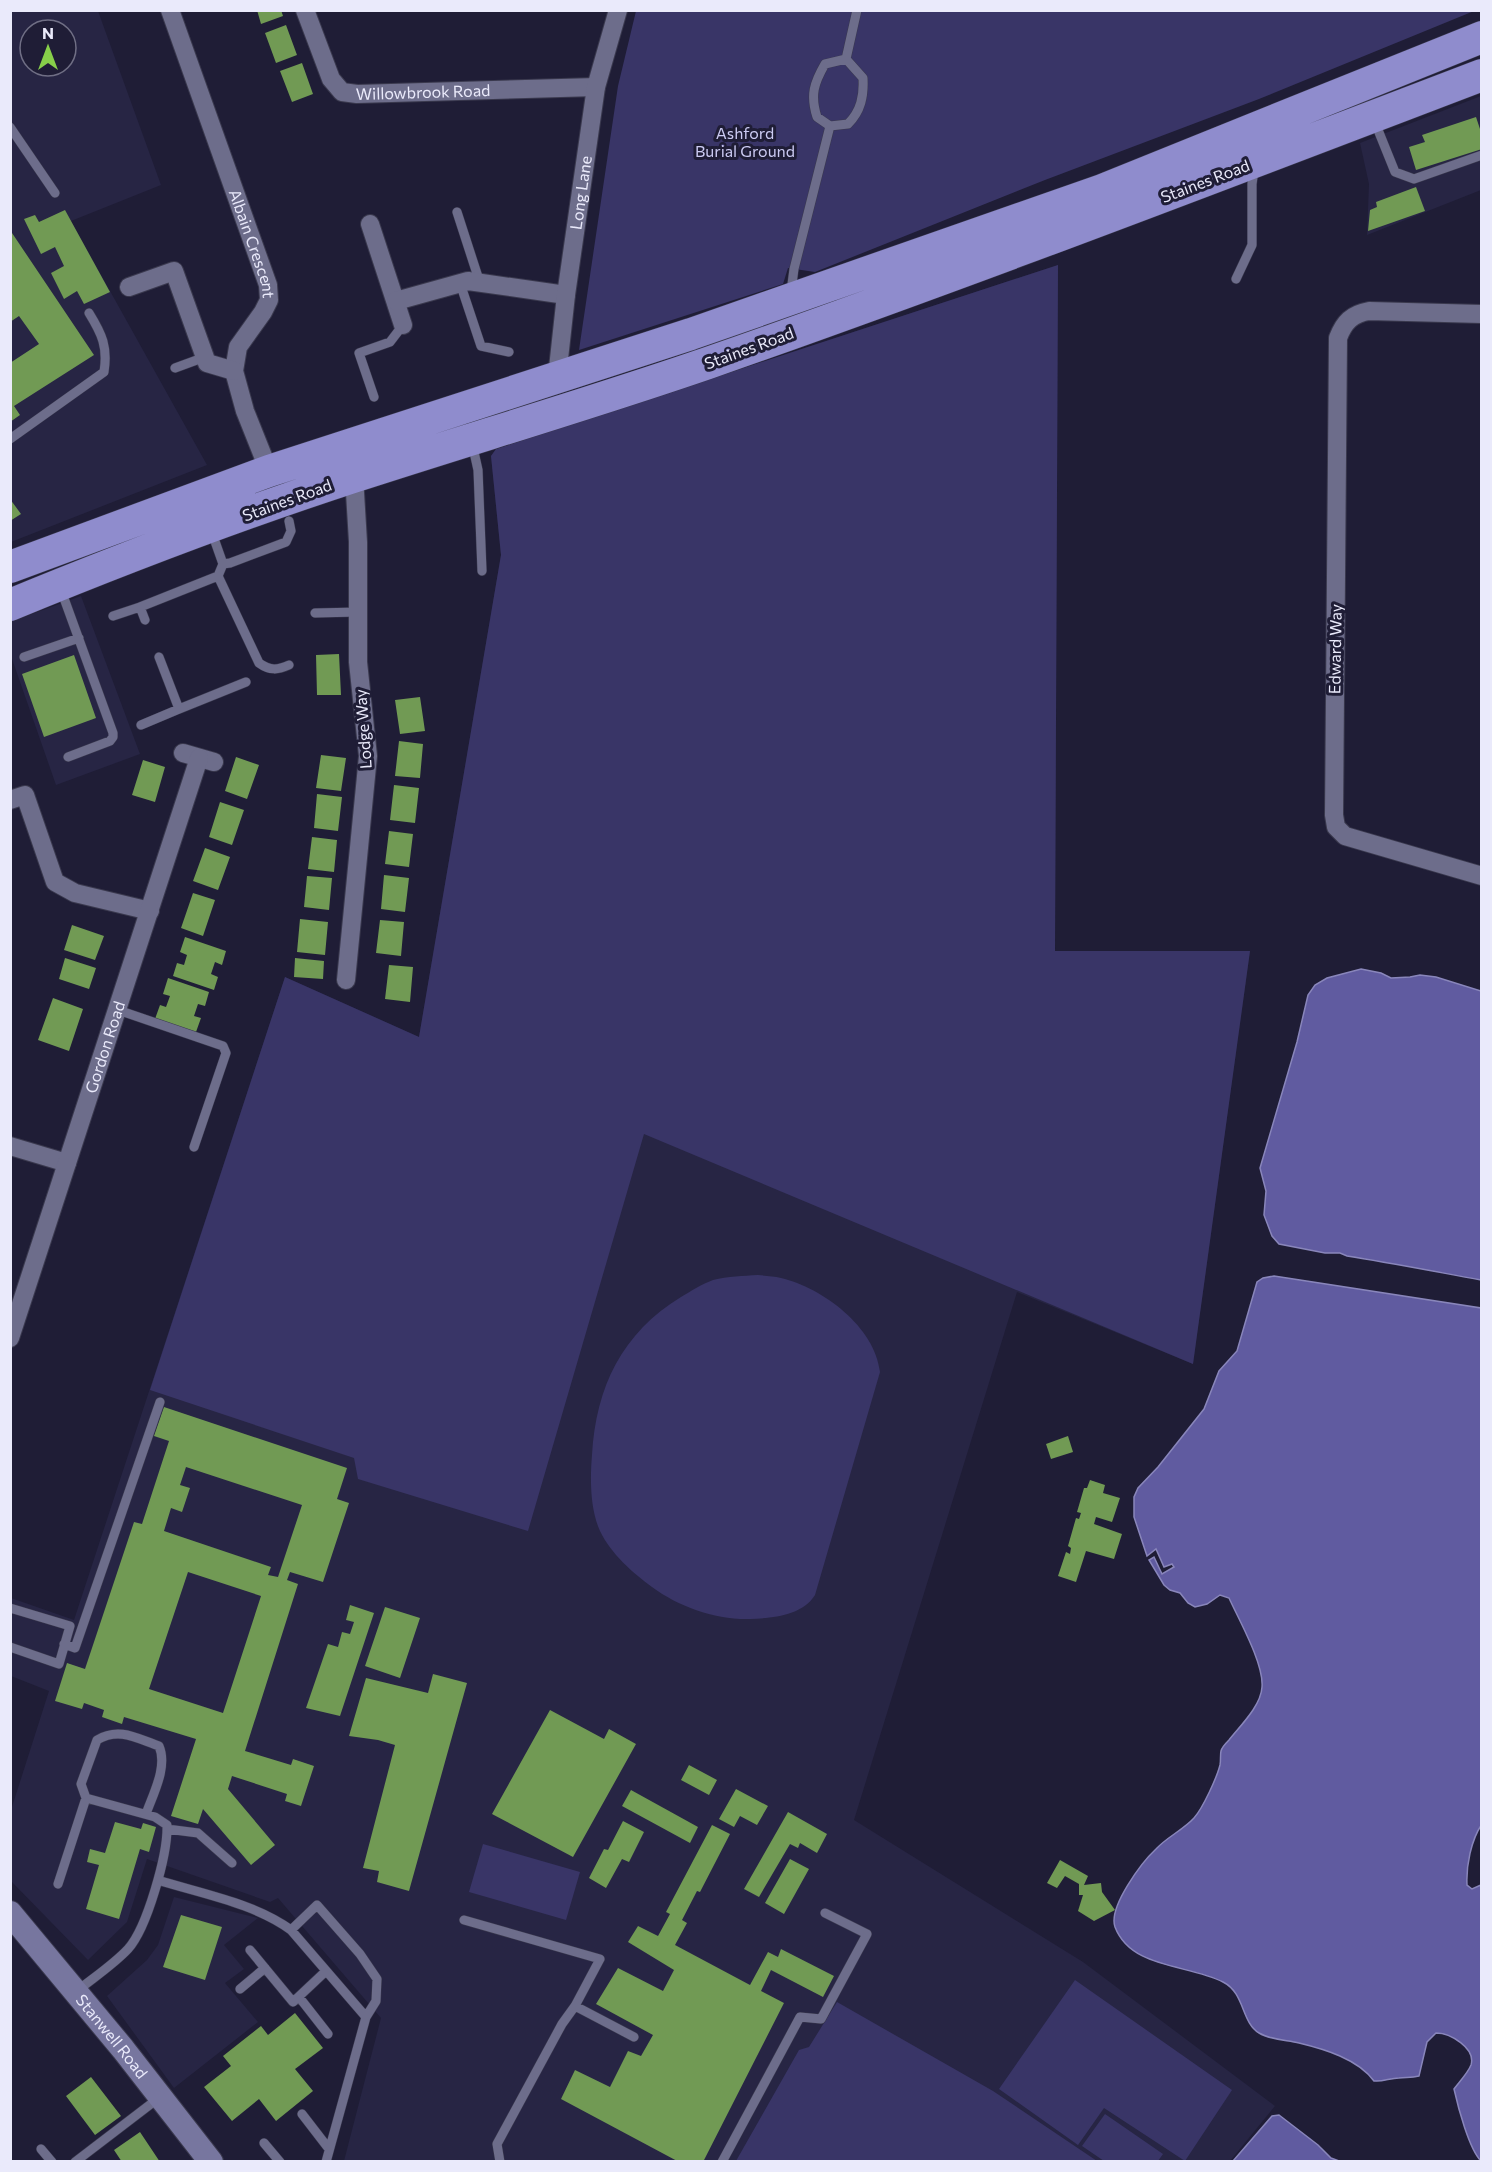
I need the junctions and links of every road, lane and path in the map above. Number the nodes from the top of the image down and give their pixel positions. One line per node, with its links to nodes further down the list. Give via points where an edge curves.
1 (170, 10): 30 (street, Albain Crescent, via 268,285 269,300 238,347)
2 (305, 10): 8 (street, Willowbrook Road, via 331,79 342,92)
3 (618, 10): 8 (street, Long Lane)
4 (857, 10): 6 (lane)
5 (1482, 37): 22 (highway, Staines Road, via 1102,190)
6 (846, 59): 10 (lane, via 825,64 812,98 817,117); 10 (lane, via 863,78 862,102 848,124)
7 (1482, 75): 9 (highway, Staines Road)
8 (596, 87): 21 (street, Long Lane)
9 (1373, 116): 12 (lane, via 1395,172 1414,179); 13 (highway, Staines Road)
10 (830, 126): 22 (lane, via 794,269 792,284)
11 (10, 127): 14 (lane)
12 (1482, 155)
13 (1255, 162): 17 (lane, via 1252,245); 34 (highway, Staines Road, via 717,360)
14 (55, 193)
15 (457, 212): 19 (lane)
16 (370, 224): 23 (street)
17 (1236, 279)
18 (459, 283): 19 (street); 23 (street); 27 (lane, via 481,346)
19 (480, 283): 21 (street)
20 (129, 287): 28 (street, via 174,271)
21 (566, 295): 31 (street, Long Lane)
22 (796, 297): 31 (highway, Staines Road)
23 (396, 301): 26 (street)
24 (89, 314): 33 (lane, via 101,333 107,356 104,372)
25 (1482, 314): 60 (street, Edward Way, via 1369,311 1348,319 1338,338 1334,821 1345,836)
26 (403, 325): 32 (lane, via 390,342 359,353)
27 (509, 352)
28 (205, 357): 29 (lane); 30 (street, via 207,363)
29 (175, 368)
30 (234, 371): 35 (street, Albain Crescent)
31 (560, 377): 35 (highway, Staines Road)
32 (374, 397)
33 (10, 439)
34 (471, 440): 36 (highway, Staines Road); 41 (lane, via 478,470)
35 (269, 471): 40 (highway, Staines Road)
36 (354, 476): 38 (highway, Staines Road); 46 (street, Lodge Way)
37 (289, 521): 39 (lane, via 291,531 286,542)
38 (210, 528): 39 (lane); 43 (highway, Staines Road)
39 (223, 564): 42 (lane)
40 (10, 567)
41 (482, 571)
42 (218, 576): 45 (lane); 53 (lane, via 260,663 278,670)
43 (59, 585): 44 (highway, Staines Road); 50 (lane)
44 (10, 605)
45 (140, 607): 48 (lane); 49 (lane)
46 (357, 612): 47 (lane); 62 (street, Lodge Way, via 368,756)
47 (315, 613)
48 (113, 616)
49 (145, 620)
50 (79, 638): 51 (lane); 57 (lane, via 113,737)
51 (24, 657)
52 (159, 657): 55 (lane)
53 (289, 664)
54 (246, 682): 55 (lane)
55 (179, 709): 56 (lane)
56 (141, 724)
57 (68, 757)
58 (199, 758): 61 (street, Gordon Road)
59 (10, 800): 61 (street, via 25,795 56,882 75,893)
60 (1482, 876)
61 (150, 911): 63 (street, Gordon Road)
62 (346, 980)
63 (118, 1010): 65 (lane, via 223,1046 226,1053); 66 (street, Gordon Road)
64 (10, 1146): 66 (street)
65 (194, 1147)
66 (67, 1163): 67 (street, Gordon Road)
67 (10, 1338)
68 (160, 1402): 70 (lane, via 75,1648)
69 (10, 1608): 70 (lane, via 70,1626)
70 (64, 1644): 71 (lane, via 58,1664)
71 (10, 1647)
72 (86, 1798): 73 (lane); 73 (lane, via 81,1784 97,1740 120,1733 159,1746 162,1754); 77 (lane)
73 (146, 1814): 74 (lane, via 167,1825)
74 (167, 1830): 75 (lane, via 198,1833); 76 (lane)
75 (232, 1863)
76 (158, 1880): 81 (lane, via 260,1912); 86 (lane, via 136,1940)
77 (58, 1884)
78 (10, 1913): 86 (main road, Stanwell Road)
79 (825, 1913): 103 (lane, via 867,1934 821,2019 800,2017)
80 (464, 1920): 88 (lane, via 600,1959)
81 (291, 1930): 84 (lane); 89 (lane, via 317,1905 360,1954 377,1979 376,2001)
82 (250, 1950): 83 (lane)
83 (265, 1968): 85 (lane); 87 (lane, via 293,2002)
84 (326, 1971): 87 (lane); 89 (lane)
85 (240, 1989)
86 (76, 1992): 92 (main road, Stanwell Road)
87 (298, 1997): 90 (lane)
88 (575, 2006): 91 (lane); 102 (lane, via 497,2144)
89 (366, 2017): 96 (lane)
90 (328, 2034)
91 (634, 2037)
92 (160, 2097): 98 (lane); 99 (main road, Stanwell Road)
93 (302, 2114): 96 (lane)
94 (264, 2143): 100 (lane)
95 (41, 2149): 97 (lane)
96 (329, 2149): 101 (lane)
97 (51, 2162)
98 (75, 2162)
99 (211, 2162)
100 (280, 2162)
101 (326, 2162)
102 (500, 2162)
103 (722, 2162)

